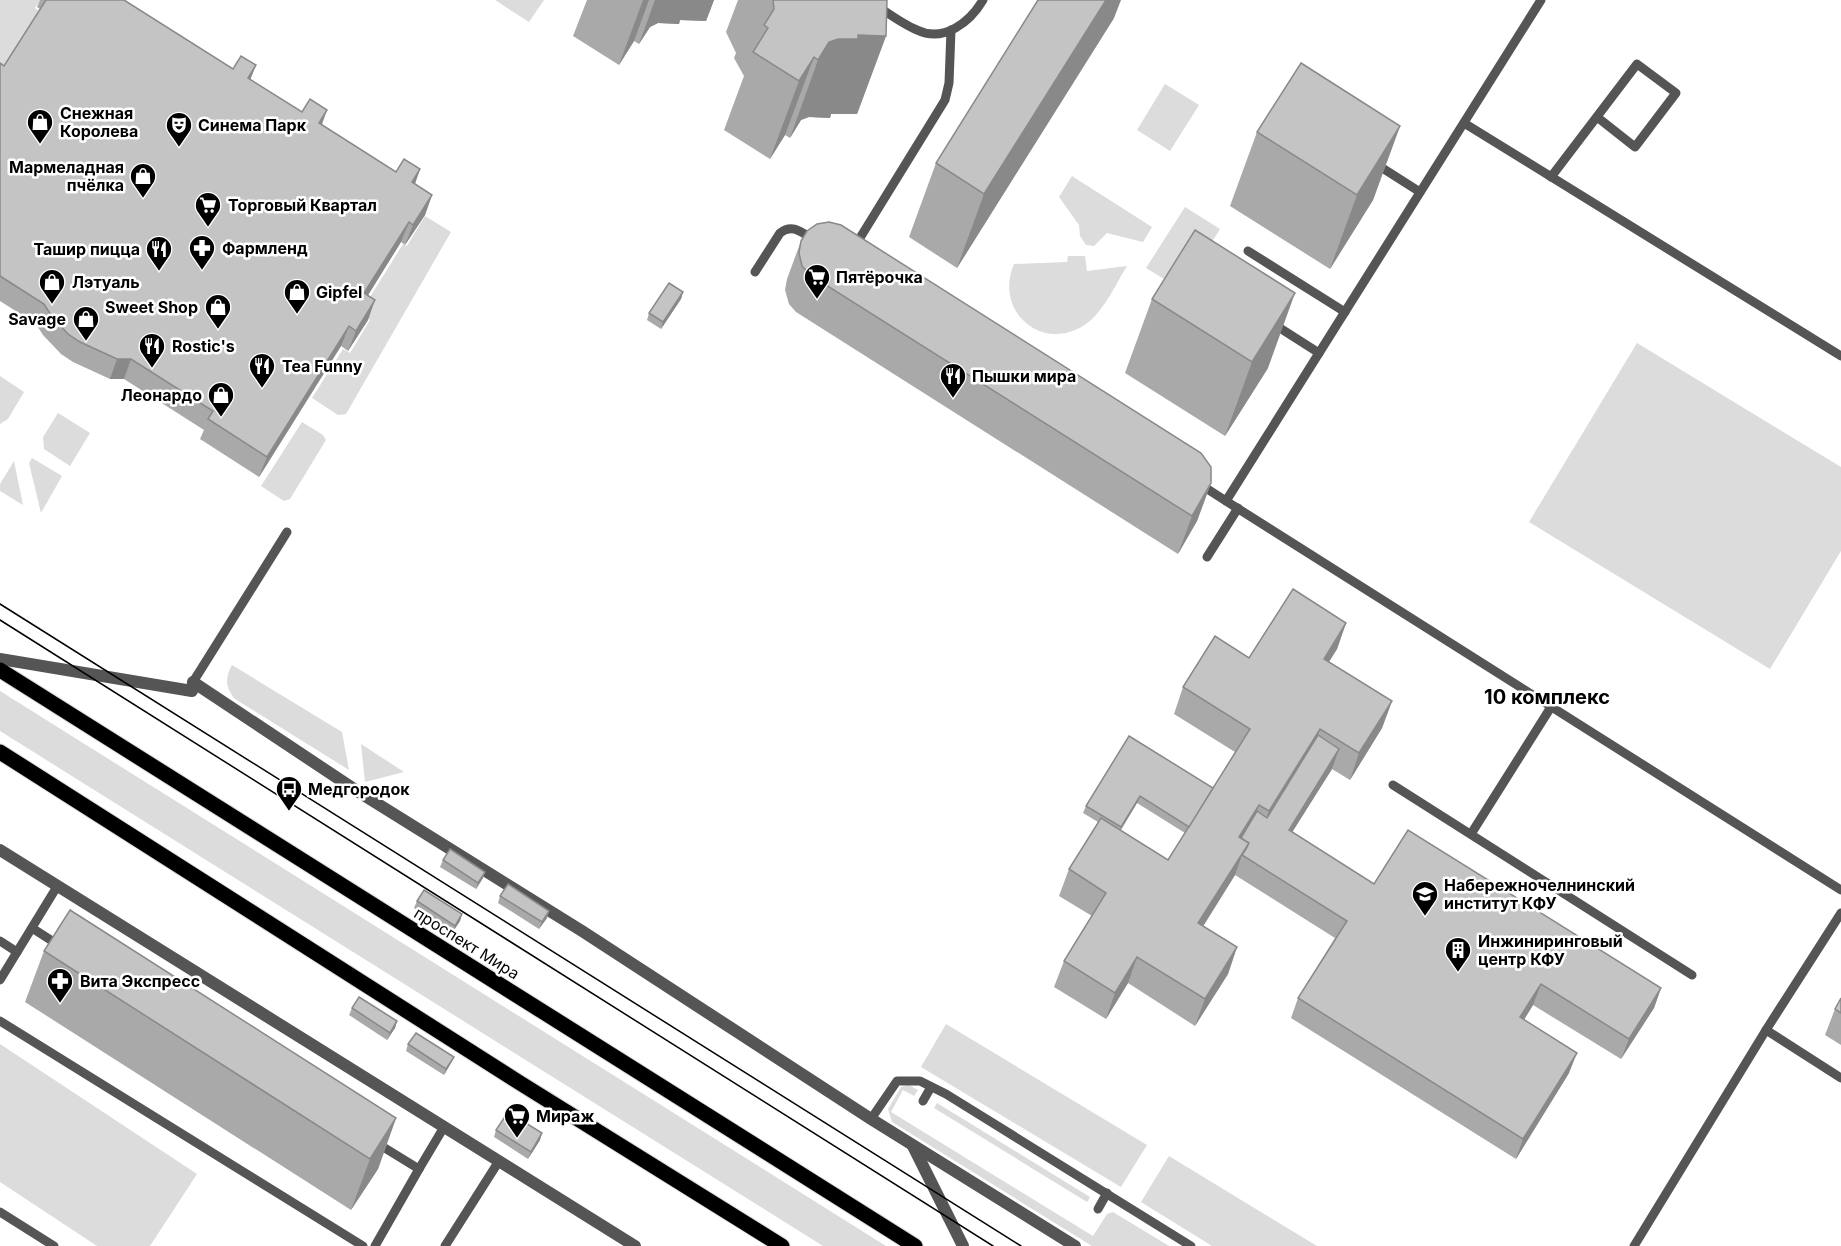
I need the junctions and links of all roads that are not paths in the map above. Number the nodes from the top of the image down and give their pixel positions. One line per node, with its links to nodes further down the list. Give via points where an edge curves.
1 (983, 0): 4 (lane, via 969,20)
2 (1541, 0): 6 (lane)
3 (867, 2): 4 (lane, via 918,31)
4 (951, 30): 11 (lane, via 945,100)
5 (1597, 117): 5 (lane, via 1637,64 1676,93 1635,147); 8 (lane)
6 (1464, 123): 8 (lane); 9 (lane)
7 (1372, 161): 9 (lane)
8 (1551, 177): 17 (lane)
9 (1420, 192): 14 (lane)
10 (825, 248): 13 (lane, via 795,228 786,229)
11 (852, 250)
12 (1248, 251): 14 (lane)
13 (755, 272)
14 (1344, 312): 16 (lane)
15 (1261, 316): 16 (lane)
16 (1319, 353): 19 (lane)
17 (1841, 356)
18 (1186, 476): 19 (lane)
19 (1226, 501): 20 (lane)
20 (1238, 508): 22 (lane); 26 (lane)
21 (287, 532): 25 (lane)
22 (1207, 557)
23 (0, 659): 25 (street, via 192,691)
24 (0, 670): 60 (main road, проспект Мира)
25 (193, 682): 45 (street)
26 (1551, 707): 29 (lane); 32 (lane)
27 (0, 752): 59 (main road)
28 (1393, 785): 29 (lane)
29 (1471, 834): 38 (lane)
30 (0, 850): 31 (street)
31 (58, 885): 34 (lane); 46 (street)
32 (1841, 890)
33 (1841, 913): 41 (lane)
34 (32, 928): 36 (lane); 37 (lane)
35 (0, 941): 36 (lane)
36 (17, 952): 39 (lane)
37 (72, 954)
38 (1692, 975)
39 (0, 980)
40 (0, 1021): 55 (lane)
41 (1766, 1030): 42 (lane); 64 (lane)
42 (1841, 1078)
43 (931, 1087): 44 (lane); 45 (lane, via 920,1081 897,1081); 51 (lane)
44 (923, 1101)
45 (871, 1119): 48 (street)
46 (444, 1126): 49 (street); 50 (lane)
47 (368, 1137): 50 (lane)
48 (912, 1145): 61 (street); 62 (street)
49 (499, 1161): 57 (lane); 58 (street)
50 (419, 1169): 56 (lane)
51 (1107, 1193): 52 (lane); 63 (lane)
52 (1098, 1209)
53 (0, 1212): 54 (lane)
54 (54, 1246)
55 (363, 1246)
56 (375, 1246)
57 (446, 1246)
58 (634, 1246)
59 (782, 1246)
60 (915, 1246)
61 (963, 1246)
62 (1075, 1246)
63 (1191, 1246)
64 (1634, 1246)

